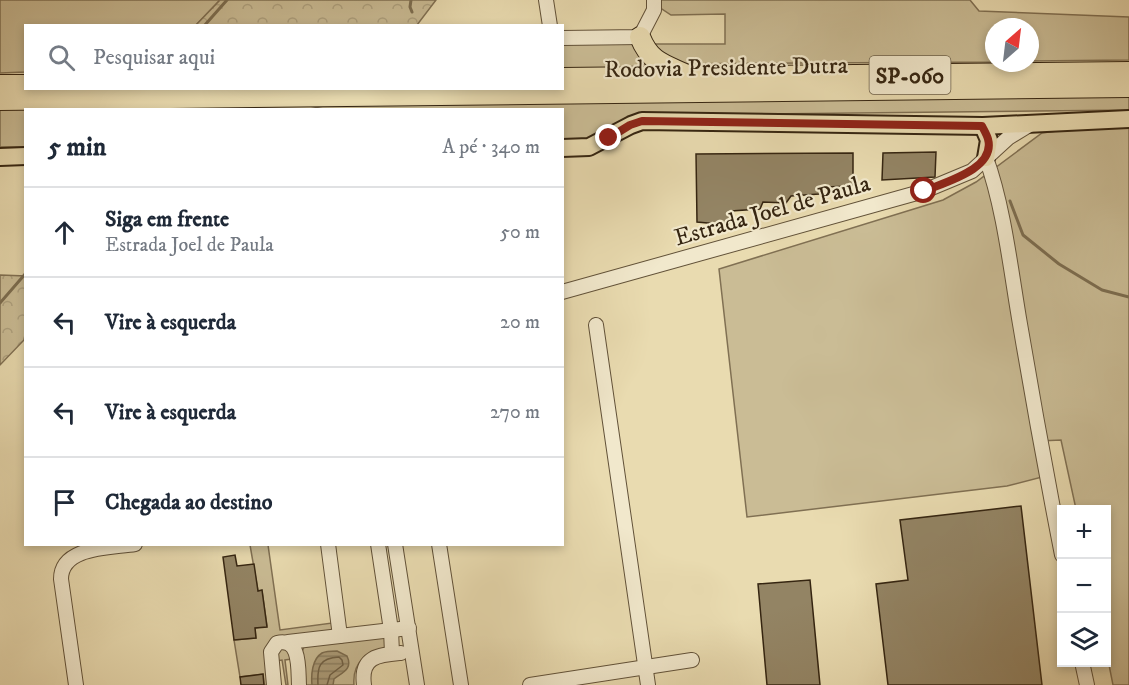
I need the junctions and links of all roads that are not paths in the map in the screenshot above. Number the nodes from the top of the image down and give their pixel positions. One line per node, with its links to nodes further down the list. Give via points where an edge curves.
1 (546, 0): 3 (street)
2 (654, 0): 4 (street, via 654,10)
3 (550, 24)
4 (640, 37): 5 (street); 7 (highway, via 654,60)
5 (564, 38)
6 (1129, 72): 7 (highway, Rodovia Presidente Dutra / SP-060)
7 (692, 77): 8 (highway, Rodovia Presidente Dutra / SP-060)
8 (564, 78)
9 (0, 85): 10 (highway)
10 (24, 85)
11 (1129, 87): 12 (highway, Rodovia Presidente Dutra / SP-060)
12 (0, 100)
13 (1129, 119): 14 (main road)
14 (1031, 124): 15 (main road); 19 (street, Estrada Joel de Paula)
15 (982, 126): 16 (main road, via 642,121 589,147); 19 (main road, via 989,140)
16 (564, 148)
17 (24, 156): 18 (main road)
18 (0, 157)
19 (986, 158): 20 (street, Estrada Joel de Paula, via 972,171 924,191); 22 (street, via 1011,267)
20 (564, 290)
21 (596, 325): 35 (street)
22 (1057, 530)
23 (124, 546): 37 (street, via 75,555 62,570)
24 (328, 546): 30 (street)
25 (378, 546): 29 (street)
26 (395, 546): 28 (street)
27 (439, 546): 42 (street)
28 (409, 628): 29 (street); 32 (street)
29 (391, 630): 30 (street); 33 (street)
30 (340, 636): 31 (street)
31 (288, 642): 38 (street, via 272,648); 39 (street, via 295,651)
32 (412, 652): 33 (street); 41 (street)
33 (392, 653): 40 (street, via 370,660 363,672)
34 (692, 660): 35 (street)
35 (646, 667): 43 (street); 44 (street)
36 (1083, 667): 45 (street)
37 (76, 685)
38 (274, 685)
39 (299, 685)
40 (364, 685)
41 (417, 685)
42 (461, 685)
43 (530, 685)
44 (648, 685)
45 (1087, 685)

